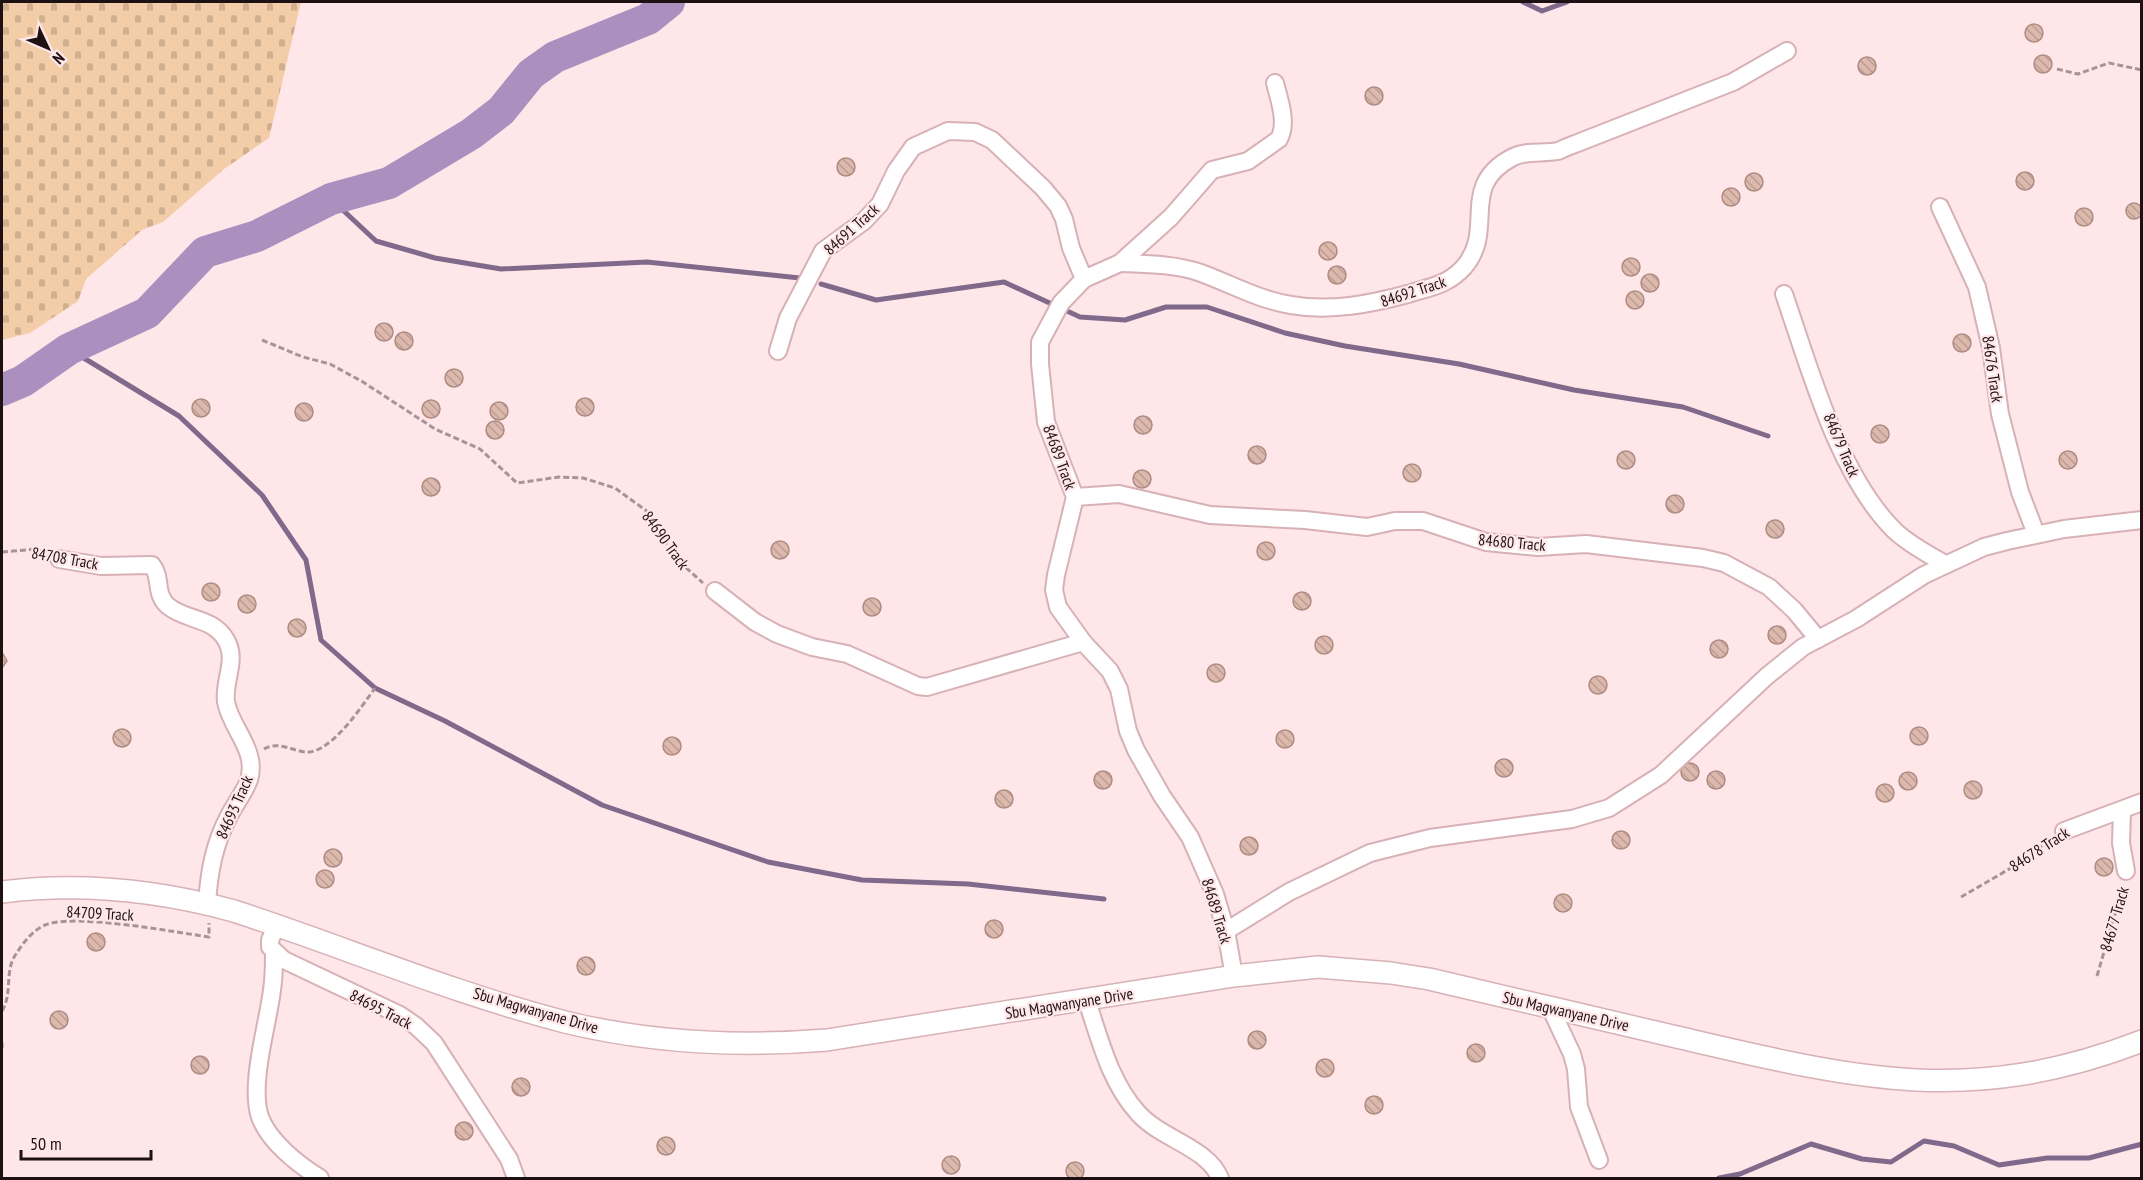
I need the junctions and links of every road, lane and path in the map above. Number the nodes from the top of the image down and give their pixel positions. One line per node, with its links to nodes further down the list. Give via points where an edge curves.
1 (1787, 51): 6 (street, 84692 Track, via 1733,82 1557,151 1516,156 1503,163 1490,173 1481,190 1480,234 1474,252 1457,275 1444,284 1366,305 1303,307 1259,297 1173,266)
2 (2057, 69): 3 (path, via 2078,74 2109,63)
3 (2142, 70)
4 (1275, 83): 6 (street, 84689 Track, via 1282,110 1280,139 1248,161 1212,170 1171,217)
5 (1940, 207): 13 (street, 84676 Track, via 1980,295 2000,414 2020,492)
6 (1120, 263): 7 (street, 84689 Track)
7 (1084, 279): 10 (street, 84691 Track, via 1064,219 1043,188 992,140 975,132 948,131 913,147 880,204 824,251 788,318); 11 (street, 84689 Track, via 1061,303 1040,342 1046,422)
8 (1784, 294): 16 (street, 84679 Track, via 1842,449 1861,488 1896,531)
9 (262, 340): 18 (path, 84690 Track, via 330,364 363,382 435,429 480,449 517,483 583,478 615,488 648,512 674,557)
10 (778, 351)
11 (1075, 497): 19 (street, 84680 Track, via 1119,494 1210,515 1367,527 1423,521 1486,542 1538,547 1586,544 1703,558 1724,563 1768,587); 20 (street, 84689 Track, via 1054,590 1058,607)
12 (2142, 520): 13 (street)
13 (2036, 534): 16 (street)
14 (2, 552): 15 (path, 84708 Track, via 36,549)
15 (59, 559): 17 (street, 84708 Track, via 100,566 148,563)
16 (1945, 564): 19 (street)
17 (157, 575): 22 (street, 84693 Track, via 159,592 167,605 179,614 212,624 228,642 231,666 226,701)
18 (715, 591): 20 (street, via 777,634 847,654 927,687)
19 (1818, 639): 32 (street, via 1767,676 1661,775 1626,800 1572,819 1430,838 1370,853 1289,892)
20 (1083, 642): 32 (street, 84689 Track, via 1110,671 1119,689 1136,750 1190,837)
21 (375, 688): 22 (path, via 336,737 318,751 307,753 275,745)
22 (249, 756): 29 (street, 84693 Track, via 249,780 223,827 212,858)
23 (2142, 802): 24 (street)
24 (2122, 810): 25 (street, 84678 Track); 26 (street, 84677 Track, via 2121,843)
25 (2064, 831): 28 (path, 84678 Track)
26 (2126, 871): 35 (path, 84677 Track)
27 (2, 892): 29 (main road, Sbu Magwanyane Drive, via 61,886 102,887)
28 (1961, 897)
29 (207, 904): 30 (main road, Sbu Magwanyane Drive)
30 (277, 925): 33 (street, via 270,940); 36 (main road, Sbu Magwanyane Drive, via 566,1022 684,1041 773,1044 827,1040)
31 (210, 926): 38 (path, 84709 Track, via 209,937 116,924 48,924 36,929 14,956)
32 (1226, 931): 34 (street, 84689 Track)
33 (274, 953): 43 (street, via 272,991 259,1065 258,1106 277,1142); 44 (street, 84695 Track, via 320,979 400,1015 425,1034 509,1159)
34 (1234, 976): 36 (main road, Sbu Magwanyane Drive); 37 (main road, Sbu Magwanyane Drive, via 1318,967 1391,973)
35 (2097, 976)
36 (1087, 1001): 45 (street, via 1110,1070 1139,1114 1209,1161)
37 (1550, 1007): 39 (main road, Sbu Magwanyane Drive, via 1819,1070 1920,1082 1976,1081 2043,1072); 42 (street, via 1572,1054 1579,1107)
38 (2, 1011)
39 (2142, 1041)
40 (2, 1042): 41 (path)
41 (2, 1052)
42 (1599, 1160)
43 (320, 1179)
44 (516, 1179)
45 (1220, 1179)

